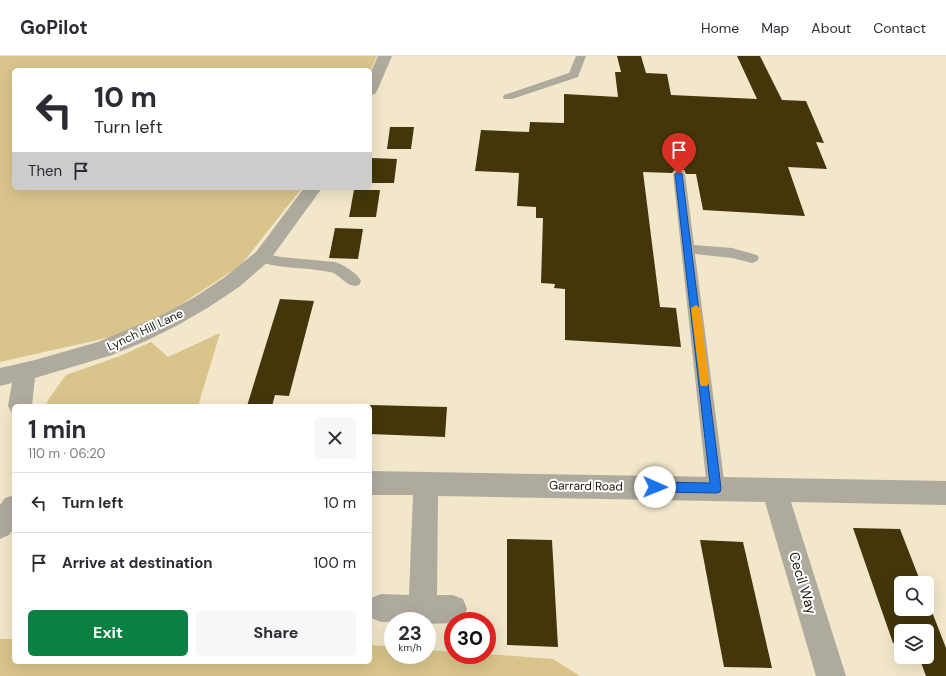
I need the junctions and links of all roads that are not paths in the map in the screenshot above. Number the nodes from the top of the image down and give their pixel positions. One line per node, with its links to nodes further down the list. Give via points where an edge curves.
1 (385, 56): 3 (street)
2 (581, 56): 4 (lane, via 574,75)
3 (372, 86)
4 (508, 97)
5 (679, 174): 7 (lane)
6 (312, 190): 8 (street, Lynch Hill Lane)
7 (689, 249): 9 (lane, via 732,253); 16 (lane)
8 (261, 258): 10 (lane, via 335,267); 11 (street, Lynch Hill Lane, via 177,317 99,351)
9 (752, 258)
10 (354, 281)
11 (24, 372): 12 (street, Lynch Hill Lane); 13 (street)
12 (0, 377)
13 (20, 404)
14 (372, 483): 15 (street, Garrard Road)
15 (426, 483): 16 (street, Garrard Road); 23 (street)
16 (716, 488): 17 (street, Garrard Road)
17 (775, 490): 18 (street, Garrard Road); 24 (street, Cecil Way)
18 (946, 492)
19 (12, 510): 20 (street)
20 (0, 526)
21 (381, 608): 23 (street)
22 (453, 609): 23 (street)
23 (423, 610)
24 (831, 676)

